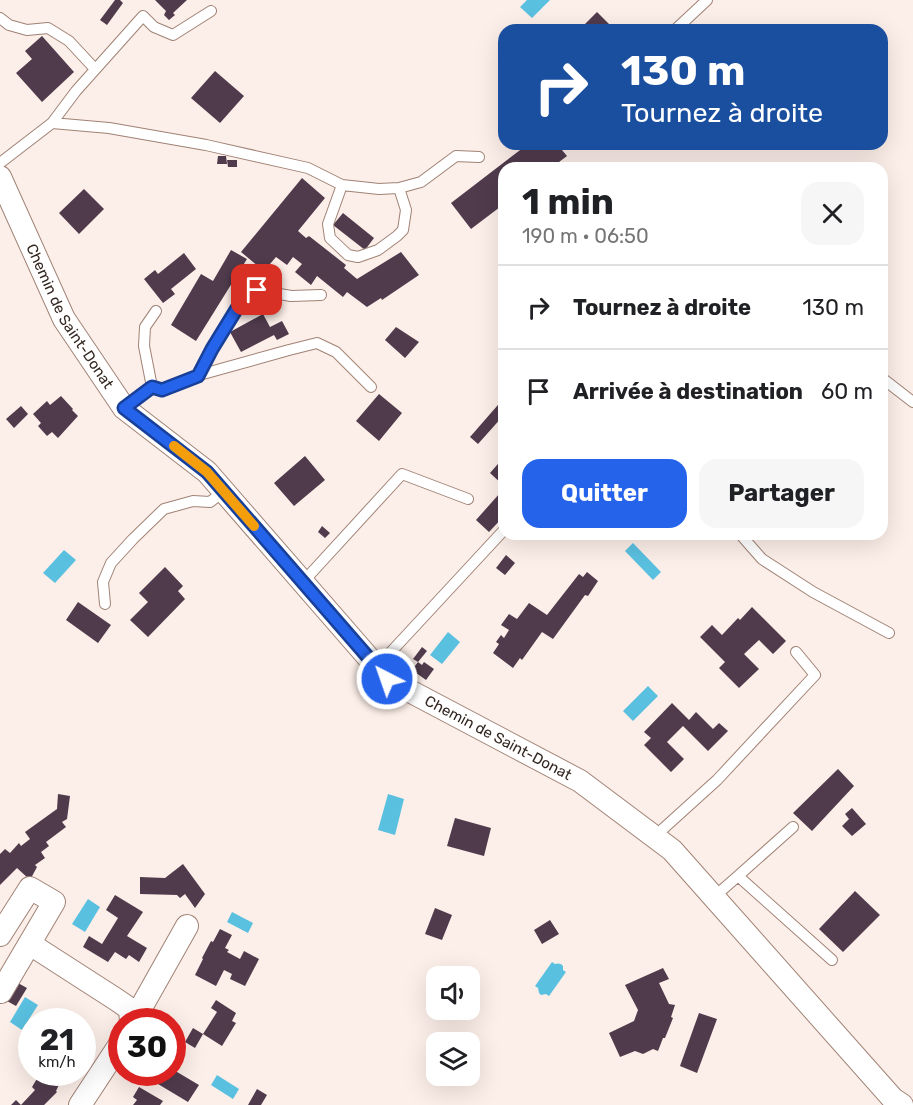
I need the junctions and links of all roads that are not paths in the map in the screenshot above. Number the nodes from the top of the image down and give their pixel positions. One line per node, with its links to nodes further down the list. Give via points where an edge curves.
1 (707, 0): 4 (lane)
2 (211, 11): 5 (lane, via 173,35 154,27 143,16)
3 (0, 18): 5 (lane, via 27,30 48,28 69,41)
4 (681, 24)
5 (95, 69): 6 (lane)
6 (52, 123): 8 (lane); 10 (lane, via 110,128 206,145 308,168)
7 (479, 157): 11 (lane, via 456,156 421,182)
8 (0, 163)
9 (0, 177): 19 (street, Chemin de Saint-Donat, via 64,320)
10 (342, 184): 11 (lane); 11 (lane, via 328,224 330,238 348,255 358,256 378,250 403,230 406,210)
11 (399, 188)
12 (321, 296): 14 (lane, via 257,290 239,305)
13 (156, 311): 16 (lane, via 145,327 144,346)
14 (198, 376): 16 (lane, via 162,390); 17 (lane, via 318,343 336,352)
15 (888, 383): 18 (lane)
16 (152, 387): 19 (lane)
17 (371, 387)
18 (913, 402)
19 (124, 408): 20 (street, Chemin de Saint-Donat, via 207,472)
20 (224, 491): 24 (street, Chemin de Saint-Donat); 25 (lane, via 210,502 194,501 164,509 111,563 103,582)
21 (468, 500): 24 (lane, via 402,474)
22 (498, 536): 28 (lane)
23 (745, 540): 26 (lane, via 762,559)
24 (303, 582): 28 (street, Chemin de Saint-Donat)
25 (105, 604)
26 (889, 633)
27 (796, 652): 30 (lane, via 815,675 717,780)
28 (377, 667): 30 (street, Chemin de Saint-Donat, via 387,679 580,781)
29 (793, 827): 31 (lane)
30 (654, 837): 32 (street, Chemin de Saint-Donat, via 672,850)
31 (738, 876): 32 (lane); 36 (lane)
32 (714, 897): 42 (street, Chemin de Saint-Donat)
33 (187, 926): 39 (street)
34 (0, 935): 35 (street, via 30,888 54,902)
35 (30, 944): 37 (street); 38 (street)
36 (832, 960)
37 (0, 991)
38 (127, 1008)
39 (140, 1008)
40 (108, 1062): 41 (street)
41 (80, 1105)
42 (902, 1105)

